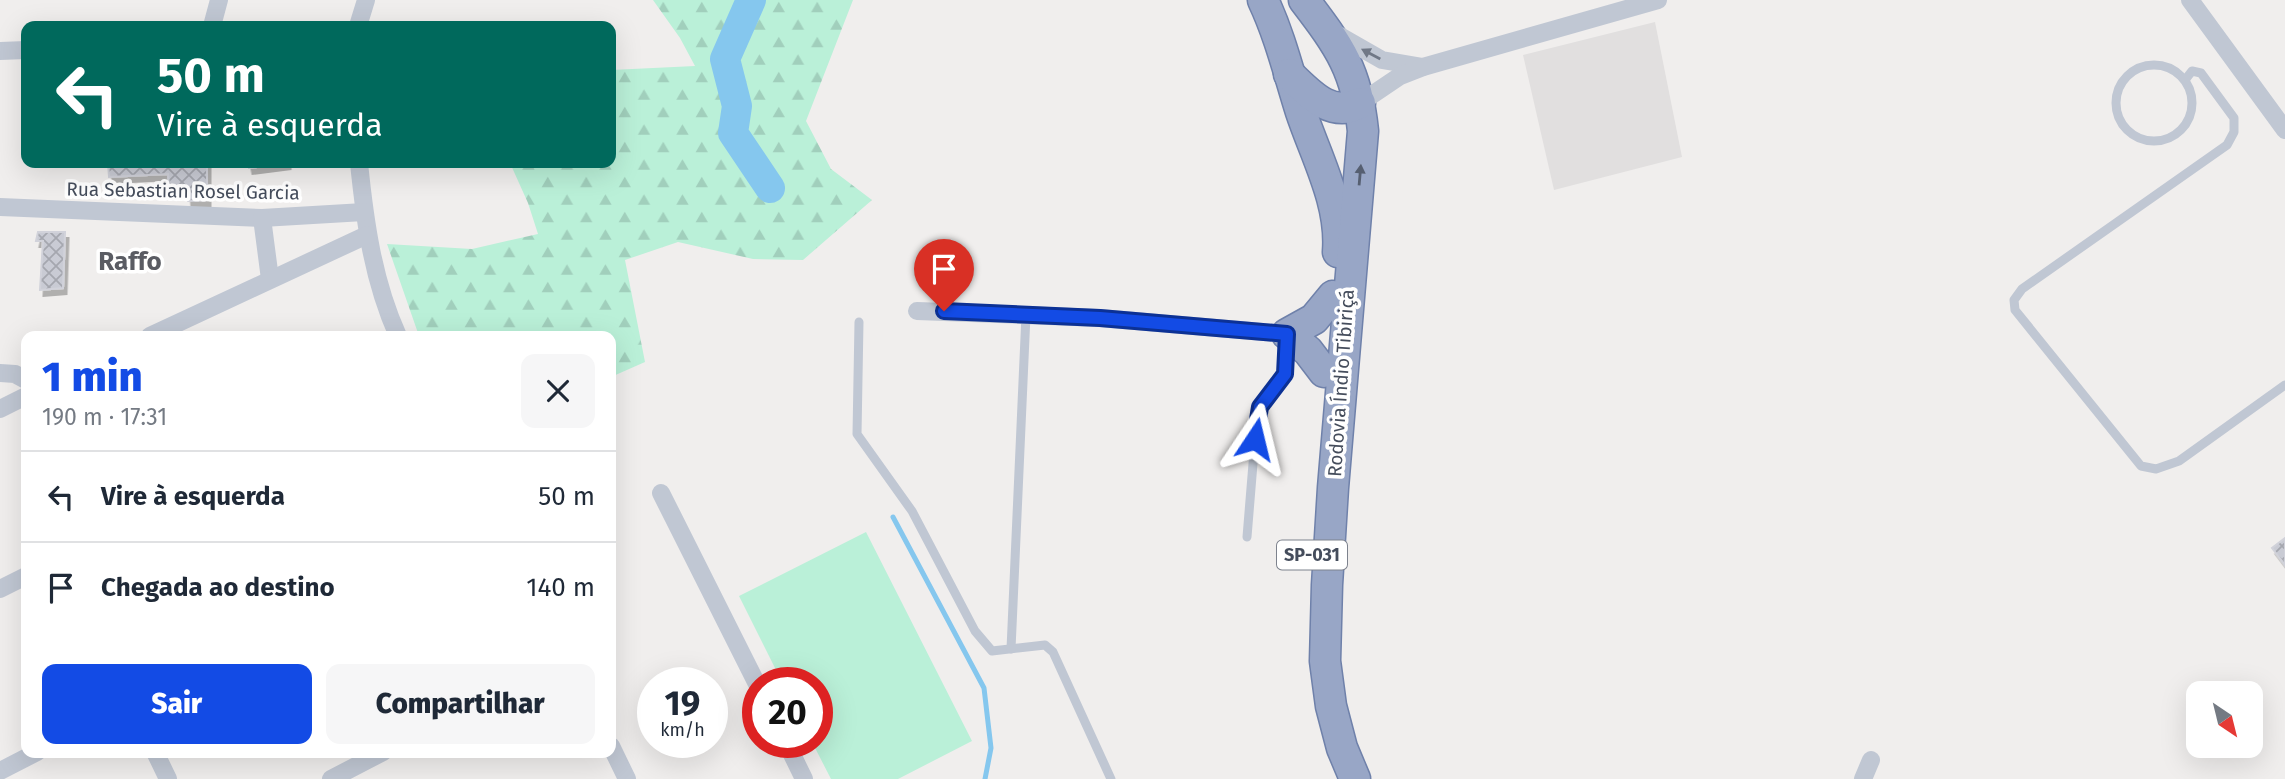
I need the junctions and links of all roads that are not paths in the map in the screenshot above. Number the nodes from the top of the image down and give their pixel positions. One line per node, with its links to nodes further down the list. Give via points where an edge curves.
1 (219, 0): 8 (street)
2 (366, 0): 9 (street)
3 (1263, 0): 14 (highway, Rodovia Índio Tibiriçá / SP-031)
4 (1304, 0): 10 (highway, Rodovia Índio Tibiriçá / SP-031)
5 (1658, 0): 7 (street)
6 (2190, 0): 17 (street)
7 (1605, 8): 13 (street)
8 (213, 21)
9 (360, 21)
10 (1324, 27): 13 (street, one-way to 10, via 1382,60); 16 (highway, Rodovia Índio Tibiriçá / SP-031, via 1353,74)
11 (21, 50): 12 (street)
12 (0, 51)
13 (1423, 68): 16 (street, via 1401,76)
14 (1289, 74): 16 (highway, via 1325,105 1351,108); 24 (highway, Rodovia Índio Tibiriçá / SP-031, via 1337,216)
15 (2185, 80): 15 (lane, via 2165,66 2141,66 2131,72 2121,82 2115,107 2127,131 2150,141 2176,135 2191,114); 34 (lane, via 2192,71 2201,73 2234,118 2234,132 2227,145 2022,289 2014,300 2015,310 2141,466 2156,469 2179,461)
16 (1360, 103): 56 (highway, Rodovia Índio Tibiriçá / SP-031, one-way to 16, via 1331,706 1325,661 1326,585 1363,131)
17 (2285, 130)
18 (360, 168): 20 (street)
19 (0, 207): 21 (street, Rua Sebastian Rosel Garcia)
20 (364, 212): 21 (street, Rua Sebastian Rosel Garcia); 22 (street)
21 (262, 218): 23 (street)
22 (368, 235): 23 (street); 29 (street, via 377,281)
23 (270, 279): 28 (street)
24 (1333, 296): 30 (highway, via 1314,319); 31 (highway, Rodovia Índio Tibiriçá / SP-031)
25 (917, 311): 26 (street)
26 (1026, 313): 30 (street); 41 (lane)
27 (859, 322): 41 (lane, via 857,434 912,511 975,631 992,651)
28 (161, 331)
29 (396, 331)
30 (1287, 334): 31 (highway); 38 (lane, via 1285,374 1257,415)
31 (1324, 372): 55 (highway, Rodovia Índio Tibiriçá / SP-031, via 1312,547 1311,679)
32 (0, 373): 33 (street)
33 (21, 377)
34 (2285, 385)
35 (21, 398): 36 (street)
36 (0, 409)
37 (661, 493): 42 (street)
38 (1247, 537)
39 (21, 578): 40 (street)
40 (0, 589)
41 (1012, 649): 54 (lane, via 1045,645 1053,652)
42 (748, 667)
43 (616, 756): 52 (street)
44 (23, 758): 49 (street)
45 (158, 758): 50 (street)
46 (371, 758): 51 (street)
47 (794, 758): 53 (street)
48 (1871, 760): 57 (street)
49 (2, 767)
50 (168, 779)
51 (331, 779)
52 (628, 779)
53 (804, 779)
54 (1111, 779)
55 (1339, 779)
56 (1355, 779)
57 (1863, 779)

